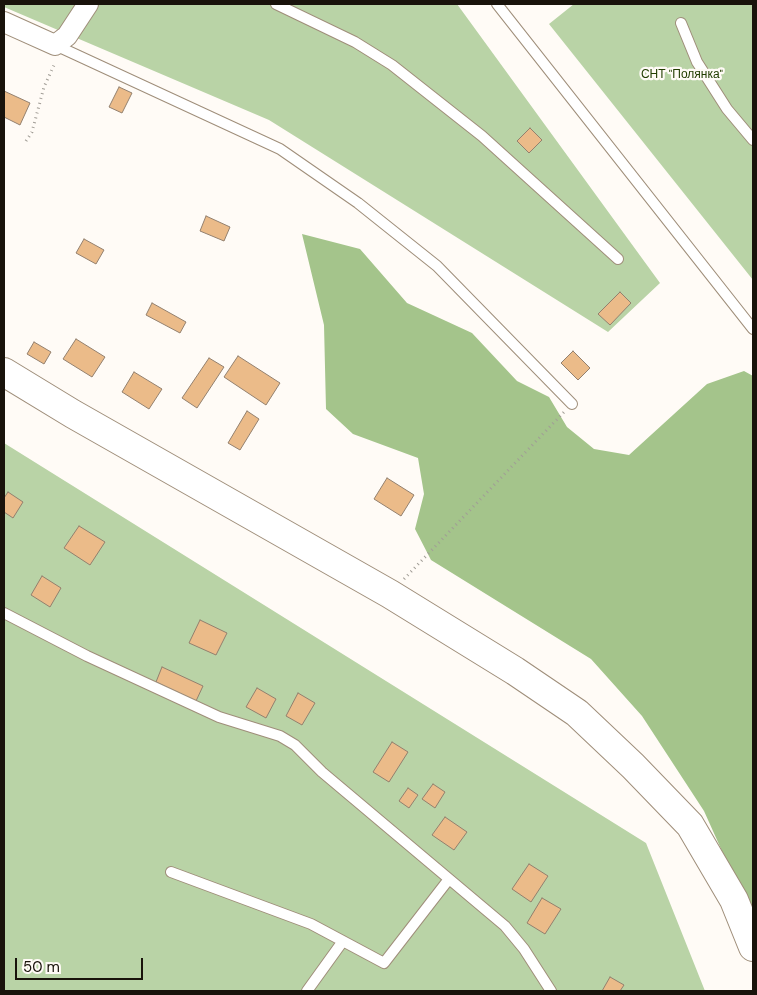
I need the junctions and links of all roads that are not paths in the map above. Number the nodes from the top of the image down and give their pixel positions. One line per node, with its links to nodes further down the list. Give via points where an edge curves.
1 (88, 4): 6 (street, via 68,36)
2 (276, 4): 8 (lane, via 354,42 392,65 482,136)
3 (498, 4): 9 (lane)
4 (4, 22): 6 (street)
5 (681, 23): 7 (lane, via 697,62 727,110)
6 (57, 46): 11 (lane, via 280,149 358,203 437,266)
7 (753, 140)
8 (618, 259)
9 (753, 329)
10 (4, 372): 16 (street, via 390,594 577,713 690,825 734,900)
11 (572, 404)
12 (4, 613): 14 (lane, via 87,656 219,717 280,736 295,745 322,772)
13 (171, 872): 15 (lane, via 311,924)
14 (449, 879): 15 (lane, via 384,963); 18 (lane, via 505,926)
15 (343, 941): 17 (lane)
16 (753, 947)
17 (306, 991)
18 (551, 991)

